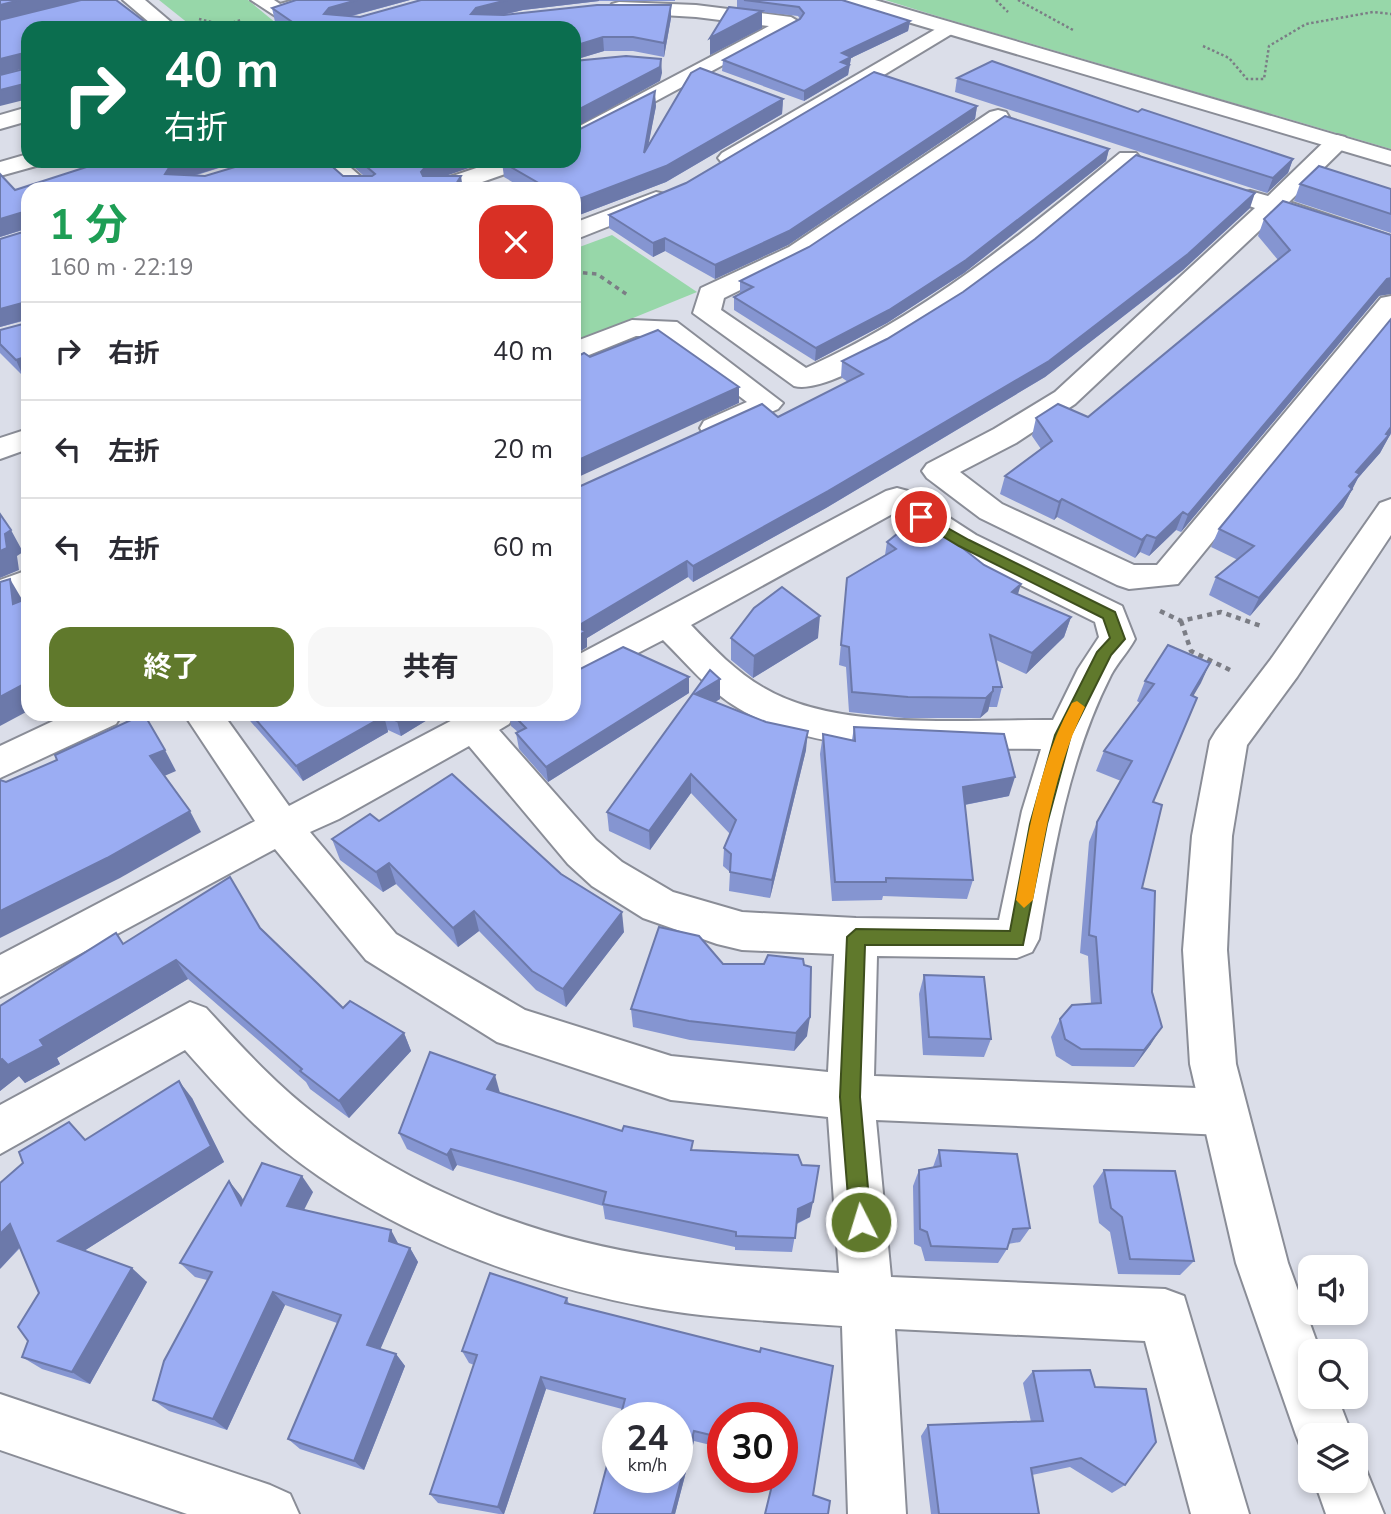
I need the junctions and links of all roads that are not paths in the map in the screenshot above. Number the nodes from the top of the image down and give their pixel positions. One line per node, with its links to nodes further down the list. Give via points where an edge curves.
1 (133, 0): 6 (street)
2 (261, 0): 3 (street, via 277,11)
3 (315, 0)
4 (853, 0): 7 (street)
5 (602, 9): 9 (street, via 675,9 791,23)
6 (159, 21)
7 (948, 28): 10 (street); 19 (street)
8 (672, 65): 9 (street)
9 (696, 73): 11 (street); 18 (street)
10 (867, 74): 12 (street); 15 (street)
11 (721, 82)
12 (898, 84)
13 (782, 103): 15 (street)
14 (973, 108): 21 (street, via 1011,121 798,252 711,294 708,313 804,380 952,302)
15 (806, 112): 28 (street)
16 (21, 116): 17 (street)
17 (0, 122)
18 (581, 134)
19 (1337, 142): 22 (street); 33 (street)
20 (1096, 148): 21 (street)
21 (1128, 158): 24 (street)
22 (1391, 158)
23 (21, 163): 27 (street)
24 (1154, 166)
25 (338, 168): 29 (street)
26 (500, 168): 30 (street)
27 (0, 169)
28 (710, 170)
29 (354, 182)
30 (458, 182)
31 (676, 189): 34 (street)
32 (1233, 192): 33 (street)
33 (1272, 205): 35 (street); 36 (street, via 1065,398 938,471 991,511 1129,578 1166,576)
34 (581, 229)
35 (1391, 244)
36 (1391, 304)
37 (581, 349): 38 (street, via 632,328 667,328 768,403)
38 (695, 437)
39 (1391, 510): 54 (street, via 1230,741 1212,836 1205,950 1213,1064)
40 (21, 585): 41 (street)
41 (0, 594)
42 (667, 623): 43 (street); 48 (street, via 746,695 818,726 855,732); 48 (street, via 897,498 952,537 1110,615 1117,639 1105,652)
43 (581, 669)
44 (88, 721): 49 (street)
45 (208, 721): 50 (street)
46 (483, 721): 50 (street, via 325,808)
47 (486, 721): 51 (street, via 582,852 642,896 743,931)
48 (1063, 735): 51 (street, via 1038,824 1017,939)
49 (0, 763)
50 (281, 827): 52 (street); 53 (street, via 381,947 513,1027 671,1078)
51 (856, 937): 53 (street)
52 (0, 977)
53 (850, 1097): 54 (street); 56 (street)
54 (1224, 1112): 58 (street, via 1262,1263)
55 (0, 1131): 56 (street, via 190,1023 249,1088 315,1144 431,1213 578,1266 648,1281)
56 (867, 1303): 61 (street); 62 (street, via 1165,1315)
57 (0, 1422): 60 (street)
58 (1319, 1423)
59 (1347, 1493): 63 (street)
60 (270, 1514)
61 (877, 1514)
62 (1220, 1514)
63 (1355, 1514)

